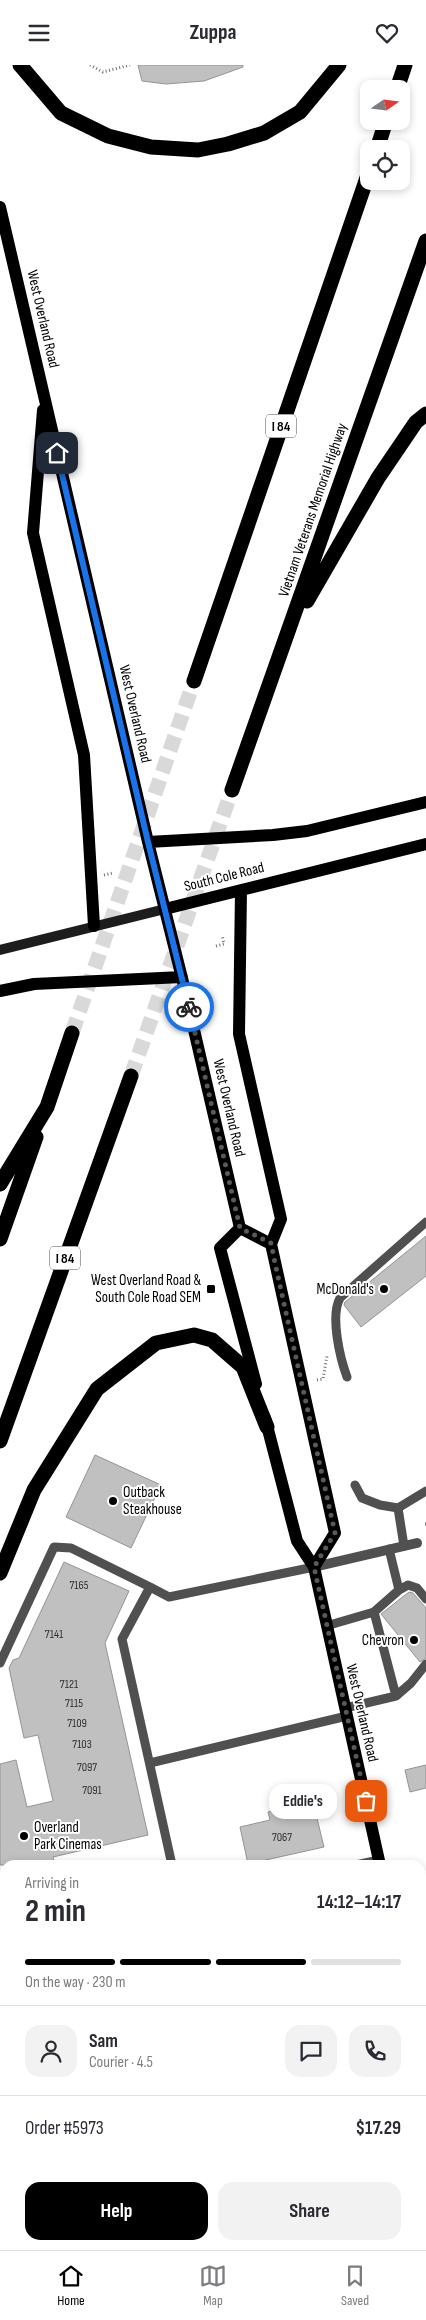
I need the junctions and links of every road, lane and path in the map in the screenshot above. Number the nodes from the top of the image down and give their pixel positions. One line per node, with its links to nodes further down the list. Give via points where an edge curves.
1 (20, 65): 4 (highway, via 61,113 108,136 151,147 198,150 264,133 300,112)
2 (90, 65): 3 (path, via 103,72)
3 (130, 65)
4 (339, 65)
5 (405, 65): 6 (highway)
6 (400, 80)
7 (363, 190): 13 (highway, I 84)
8 (0, 207): 10 (main road, West Overland Road)
9 (426, 241): 12 (highway, Vietnam Veterans Memorial Highway)
10 (44, 398): 16 (main road, West Overland Road); 20 (main road, via 33,533 84,755)
11 (426, 414): 12 (highway, via 416,422 378,478)
12 (288, 635): 14 (highway, Vietnam Veterans Memorial Highway)
13 (194, 681)
14 (232, 790)
15 (426, 802): 16 (main road, via 307,831)
16 (148, 842): 19 (main road, West Overland Road)
17 (426, 844): 18 (main road, South Cole Road)
18 (241, 890): 19 (main road, South Cole Road); 33 (main road, via 238,1034 281,1219)
19 (165, 909): 20 (main road, South Cole Road); 24 (main road, West Overland Road)
20 (94, 926): 23 (main road, South Cole Road)
21 (222, 935): 22 (path, via 224,943)
22 (216, 945)
23 (0, 950)
24 (182, 977): 25 (main road, via 34,984); 31 (main road, West Overland Road)
25 (0, 991)
26 (72, 1033): 28 (highway)
27 (131, 1076): 38 (highway, I 84)
28 (47, 1107): 29 (highway); 32 (highway)
29 (0, 1184)
30 (426, 1222): 35 (lane, via 340,1298 336,1313 341,1360)
31 (240, 1228): 33 (main road); 37 (main road, West Overland Road, via 220,1248)
32 (0, 1239)
33 (271, 1243): 45 (main road, via 335,1533)
34 (328, 1353): 36 (path, via 323,1379)
35 (347, 1377)
36 (317, 1380)
37 (268, 1427): 45 (main road, West Overland Road, via 298,1541); 46 (highway, via 243,1367 212,1340 194,1335 156,1343 96,1389 34,1490)
38 (0, 1441)
39 (355, 1485): 41 (lane, via 362,1498)
40 (426, 1491): 41 (lane)
41 (398, 1507): 43 (lane)
42 (417, 1543): 43 (street)
43 (404, 1546): 44 (street)
44 (389, 1549): 45 (street); 48 (lane)
45 (314, 1567): 47 (lane, via 169,1597); 51 (main road, West Overland Road)
46 (0, 1573)
47 (150, 1587): 52 (lane, via 71,1548 54,1547); 56 (lane, via 122,1639)
48 (399, 1590): 49 (lane, via 408,1585); 50 (lane)
49 (426, 1599)
50 (374, 1612): 51 (lane); 54 (lane)
51 (326, 1625): 55 (main road, West Overland Road)
52 (0, 1663)
53 (425, 1666): 54 (lane)
54 (396, 1696): 55 (lane)
55 (346, 1712): 56 (lane); 58 (main road, West Overland Road)
56 (150, 1763): 57 (lane)
57 (171, 1860)
58 (380, 1860)

